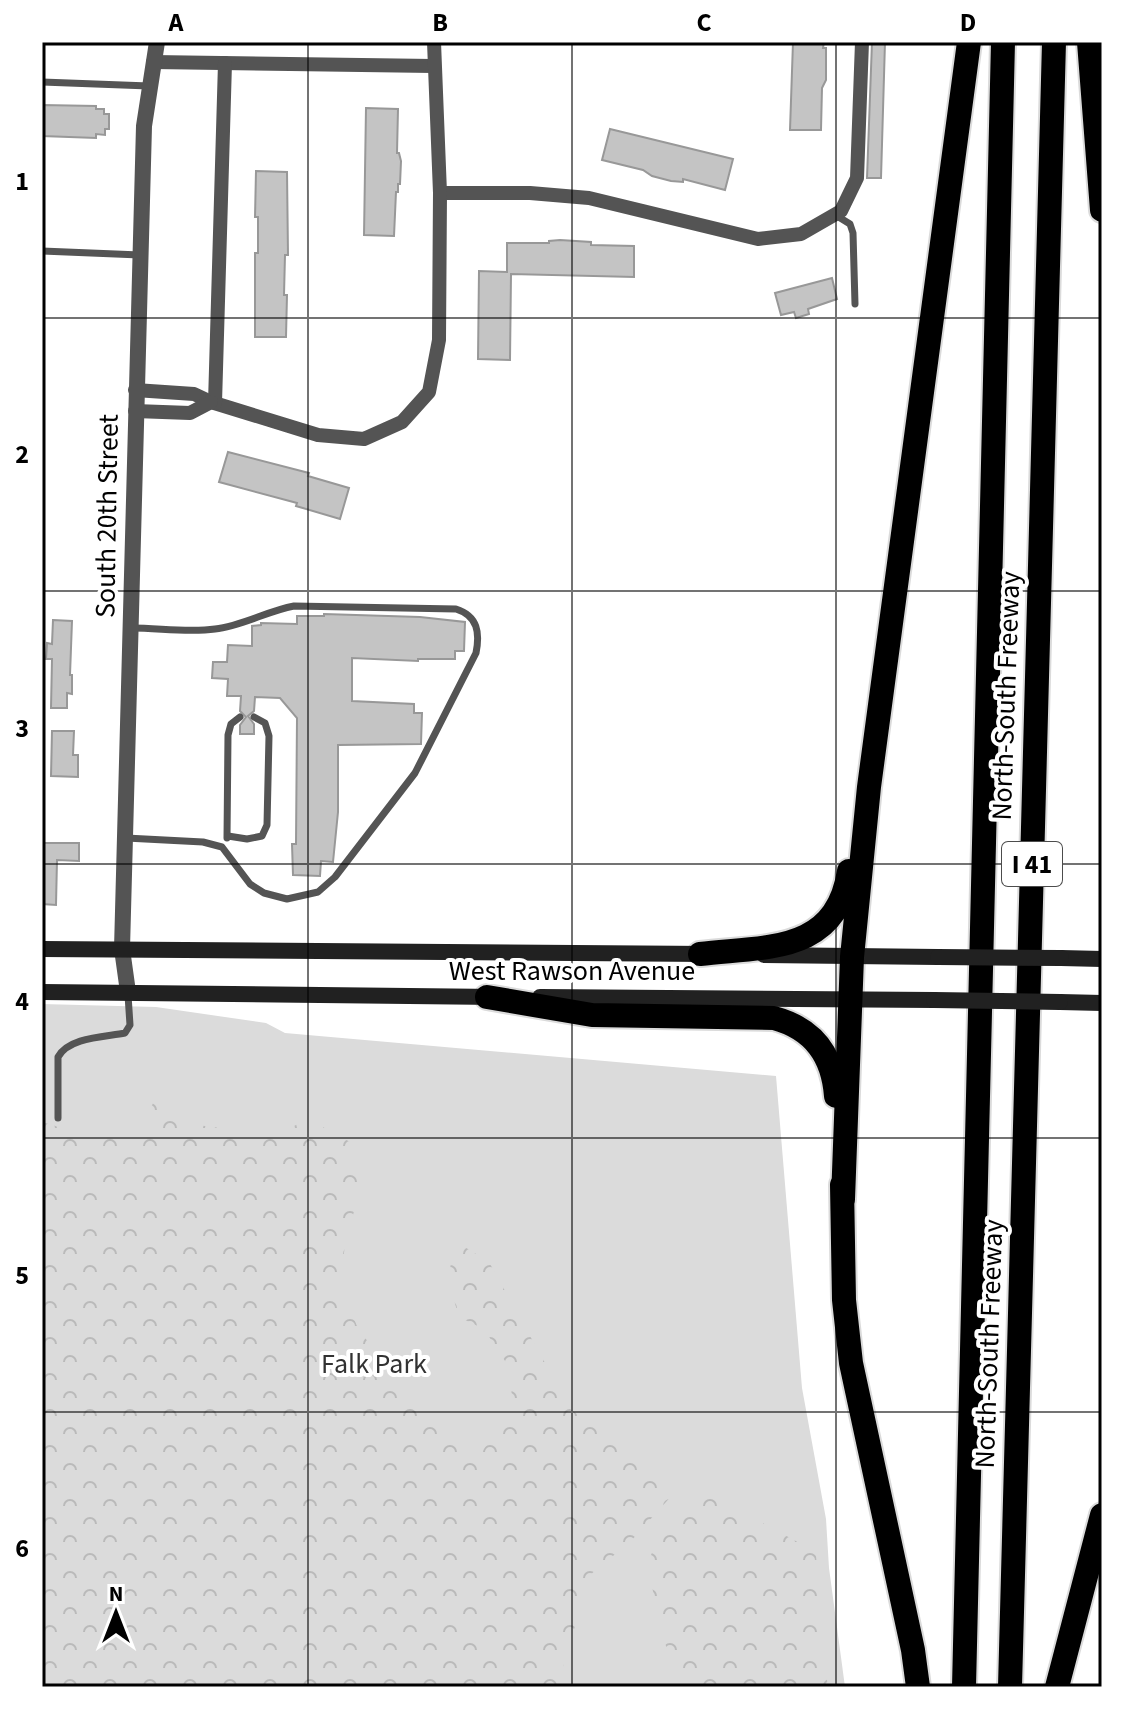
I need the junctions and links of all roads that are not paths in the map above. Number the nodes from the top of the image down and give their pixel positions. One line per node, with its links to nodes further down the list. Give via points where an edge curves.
1 (157, 42): 8 (street, South 20th Street)
2 (434, 42): 10 (street)
3 (862, 42): 15 (street, via 857,178)
4 (969, 42): 25 (highway)
5 (1003, 42): 43 (highway, North-South Freeway / I 41)
6 (1054, 42): 44 (highway, North-South Freeway / I 41)
7 (1089, 42): 14 (highway)
8 (153, 62): 9 (street); 12 (street, South 20th Street)
9 (225, 63): 10 (street); 20 (street)
10 (433, 66): 13 (street)
11 (42, 82): 12 (lane)
12 (149, 86): 17 (street, South 20th Street)
13 (440, 193): 15 (street, via 589,198 758,239 801,234); 20 (street, via 439,340 429,392 402,422 364,439 318,435)
14 (1102, 210)
15 (835, 215): 18 (lane, via 850,224 853,233)
16 (42, 251): 17 (lane)
17 (140, 255): 19 (street, South 20th Street)
18 (855, 304)
19 (135, 390): 20 (street, via 194,394); 21 (street, South 20th Street)
20 (213, 403): 21 (street, via 190,413)
21 (135, 411): 22 (street, South 20th Street)
22 (130, 627): 27 (street, South 20th Street); 28 (lane, via 215,629 294,606 456,609 476,623 476,653 415,773 327,885 287,899 264,893 250,884)
23 (240, 717): 26 (lane, via 228,735)
24 (254, 717): 26 (lane, via 265,723 269,736 267,825 262,836)
25 (869, 787): 31 (highway, via 843,898 824,926 774,945); 32 (highway)
26 (228, 836): 28 (lane)
27 (125, 838): 28 (lane); 30 (street, South 20th Street)
28 (222, 847)
29 (42, 949): 30 (main road, West Rawson Avenue)
30 (122, 949): 31 (main road, West Rawson Avenue); 35 (street, South 20th Street)
31 (700, 954): 32 (main road, West Rawson Avenue)
32 (852, 957): 33 (main road, West Rawson Avenue, bridge); 37 (highway)
33 (1102, 959)
34 (42, 992): 35 (main road, West Rawson Avenue)
35 (128, 992): 36 (main road, West Rawson Avenue); 39 (lane, via 130,1025 125,1033 74,1044 58,1057)
36 (487, 997): 37 (main road, West Rawson Avenue); 40 (highway, via 592,1015 774,1018 796,1026 824,1050 834,1076)
37 (849, 999): 38 (main road, West Rawson Avenue, bridge); 40 (highway)
38 (1102, 1003)
39 (58, 1118)
40 (843, 1199): 42 (highway, via 851,1363)
41 (1102, 1515): 45 (highway)
42 (918, 1687)
43 (964, 1687)
44 (1010, 1687)
45 (1057, 1687)

